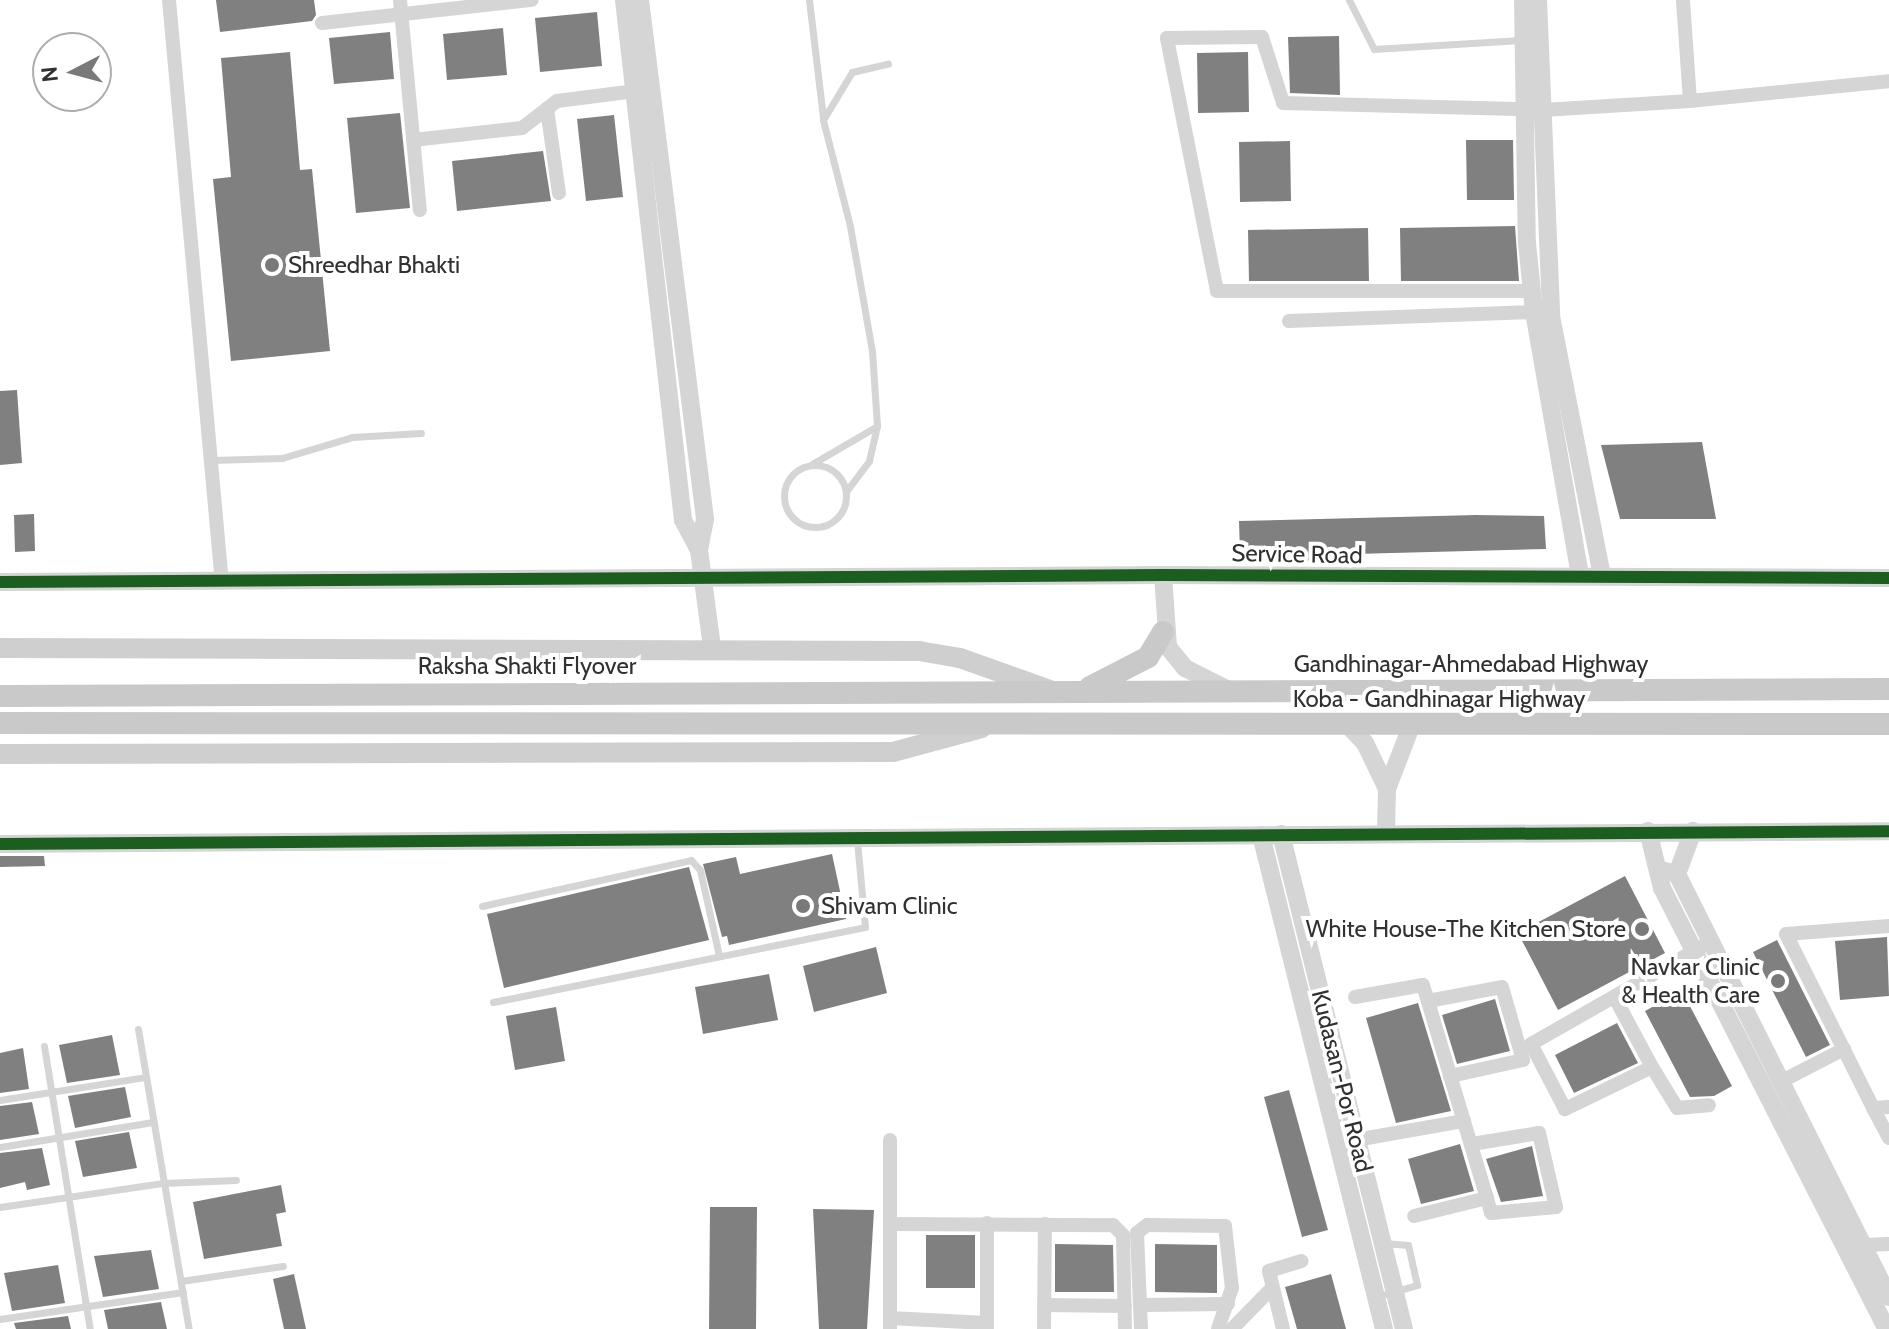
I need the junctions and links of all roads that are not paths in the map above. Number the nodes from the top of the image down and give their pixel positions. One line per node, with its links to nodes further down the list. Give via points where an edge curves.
1 (169, 0): 29 (street)
2 (532, 0): 10 (street)
3 (624, 0): 15 (street)
4 (640, 0): 32 (street, via 705,519)
5 (809, 0): 19 (lane)
6 (1349, 0): 12 (lane, via 1374,49)
7 (1523, 0): 12 (street)
8 (1538, 0): 18 (street)
9 (1683, 0): 16 (street)
10 (400, 7): 11 (street); 20 (street)
11 (322, 23)
12 (1523, 40): 18 (street)
13 (888, 64): 19 (lane, via 852,72)
14 (1889, 81): 16 (street)
15 (635, 91): 17 (street, via 572,97); 32 (street, via 683,520)
16 (1690, 101): 18 (street)
17 (547, 109): 20 (street, via 522,128); 21 (street)
18 (1534, 110): 23 (street); 23 (street, via 1283,103 1262,37 1167,38 1217,291); 26 (street)
19 (823, 120): 27 (lane, via 850,226 872,351)
20 (413, 140): 22 (street)
21 (559, 193)
22 (420, 210)
23 (1532, 291): 24 (street)
24 (1534, 312): 25 (street); 26 (street)
25 (1289, 321)
26 (1560, 422): 34 (street); 35 (street)
27 (877, 426): 30 (lane); 31 (lane, via 869,461)
28 (421, 433): 29 (lane, via 352,437 282,458)
29 (211, 460): 39 (street)
30 (806, 467): 31 (lane, via 831,470); 31 (lane, via 791,477 784,493 787,510 799,523 816,527 833,522 844,508)
31 (846, 491)
32 (699, 550): 36 (street)
33 (1163, 575): 34 (street, Service Road); 36 (street, Service Road); 40 (street)
34 (1580, 575): 35 (street, Service Road)
35 (1602, 576): 37 (street, Service Road)
36 (704, 578): 39 (street, Service Road); 41 (street)
37 (1889, 578)
38 (0, 582): 39 (street, Service Road)
39 (222, 583)
40 (1163, 632): 45 (main road, via 1148,657); 46 (street, via 1185,668)
41 (712, 647): 42 (main road); 44 (main road, via 919,651 960,658)
42 (0, 648)
43 (1889, 689): 46 (main road, Gandhinagar-Ahmedabad Highway)
44 (1054, 691): 45 (main road, Gandhinagar-Ahmedabad Highway); 47 (main road, Raksha Shakti Flyover)
45 (1081, 691): 46 (main road, Gandhinagar-Ahmedabad Highway)
46 (1232, 691)
47 (0, 696)
48 (0, 723): 52 (main road)
49 (1412, 724): 50 (main road, Koba - Gandhinagar Highway); 51 (main road, Koba - Gandhinagar Highway); 54 (street)
50 (1889, 724)
51 (1348, 725): 52 (main road, Koba - Gandhinagar Highway); 54 (street, via 1365,743)
52 (990, 726): 53 (main road, via 893,752)
53 (0, 754)
54 (1387, 789): 55 (street)
55 (1386, 831): 56 (street); 59 (street)
56 (1648, 831): 57 (street); 63 (street)
57 (1693, 831): 58 (street); 63 (street)
58 (1889, 831)
59 (1281, 834): 60 (street); 68 (street, Kudasan-Por Road)
60 (1261, 835): 61 (street); 69 (street, Kudasan-Por Road)
61 (857, 838): 62 (street); 67 (lane, via 865,927)
62 (0, 844)
63 (1669, 872): 66 (street, via 1662,888)
64 (482, 906): 67 (lane, via 691,860 700,870)
65 (1889, 926): 76 (street, via 1786,934)
66 (1703, 946): 71 (street); 80 (street); 132 (street)
67 (719, 956): 73 (lane)
68 (1318, 985): 69 (street); 91 (street, Kudasan-Por Road)
69 (1299, 989): 91 (street, Kudasan-Por Road)
70 (1355, 997): 72 (street, via 1423,985)
71 (1615, 998): 77 (street); 77 (street, via 1531,1044 1565,1109)
72 (1428, 1001): 78 (street); 78 (street, via 1502,987 1523,1060)
73 (493, 1002)
74 (138, 1029): 79 (lane)
75 (44, 1046): 81 (lane)
76 (1844, 1049): 80 (street); 85 (street)
77 (1652, 1067): 83 (street, via 1677,1108)
78 (1450, 1076): 86 (street)
79 (146, 1077): 81 (lane); 87 (lane)
80 (1782, 1081): 105 (street)
81 (51, 1092): 82 (lane); 88 (lane)
82 (0, 1100)
83 (1709, 1105)
84 (1889, 1107): 85 (street)
85 (1873, 1108): 89 (street)
86 (1464, 1121): 91 (street); 92 (street)
87 (153, 1122): 88 (lane); 95 (lane)
88 (58, 1137): 93 (lane); 96 (lane)
89 (1889, 1138)
90 (890, 1140): 101 (street)
91 (1347, 1142): 103 (street, Kudasan-Por Road); 112 (street, Kudasan-Por Road)
92 (1472, 1144): 97 (street); 97 (street, via 1539,1133 1556,1207 1491,1213)
93 (0, 1147)
94 (236, 1180): 95 (lane)
95 (163, 1183): 96 (lane); 108 (lane)
96 (67, 1197): 98 (lane); 118 (lane)
97 (1487, 1198): 99 (street)
98 (0, 1207)
99 (1414, 1216)
100 (987, 1223): 101 (street); 102 (street); 121 (street)
101 (890, 1224): 120 (street)
102 (1045, 1224): 115 (street); 117 (street, via 1120,1228)
103 (1382, 1244): 111 (street, Kudasan-Por Road); 111 (lane, via 1404,1241 1418,1279 1414,1289)
104 (1889, 1244): 105 (street)
105 (1863, 1245): 113 (street)
106 (1302, 1261): 109 (street, via 1272,1267)
107 (283, 1266): 108 (lane)
108 (181, 1281): 110 (lane)
109 (1272, 1288): 128 (street); 129 (street)
110 (183, 1292): 118 (lane); 123 (lane)
111 (1395, 1293): 112 (lane); 131 (street, Kudasan-Por Road)
112 (1376, 1297): 130 (street, Kudasan-Por Road)
113 (1889, 1297)
114 (1228, 1304): 116 (street); 116 (street, via 1232,1288 1225,1226 1147,1225 1137,1233); 127 (street)
115 (1044, 1305): 117 (street); 124 (street)
116 (1141, 1305): 126 (street)
117 (1125, 1306): 125 (street)
118 (86, 1307): 119 (lane); 122 (lane)
119 (0, 1319)
120 (890, 1324): 121 (street)
121 (987, 1326)
122 (90, 1329)
123 (189, 1329)
124 (1044, 1329)
125 (1125, 1329)
126 (1141, 1329)
127 (1218, 1329)
128 (1232, 1329)
129 (1283, 1329)
130 (1384, 1329)
131 (1404, 1329)
132 (1887, 1329)

